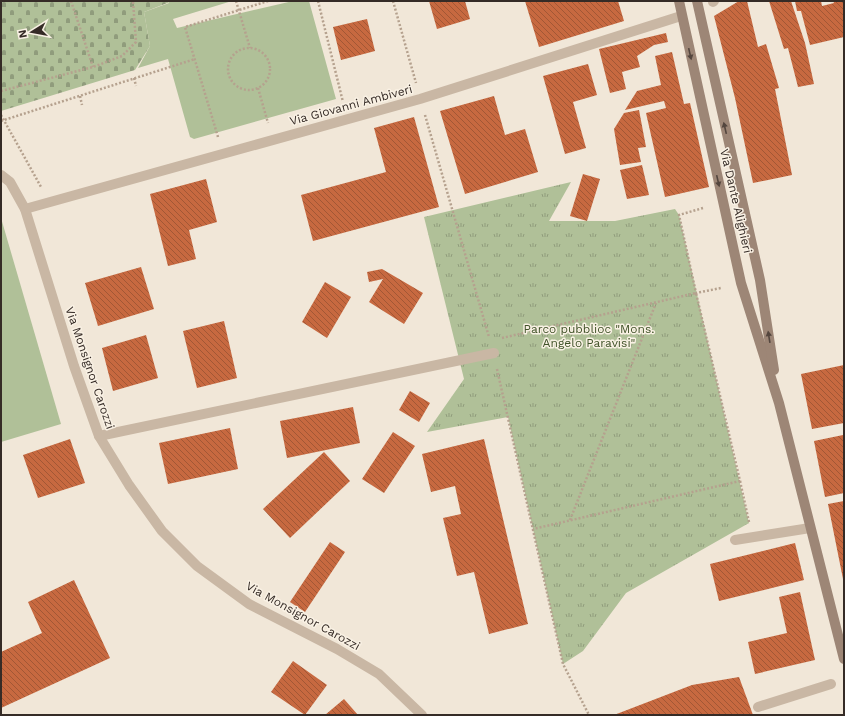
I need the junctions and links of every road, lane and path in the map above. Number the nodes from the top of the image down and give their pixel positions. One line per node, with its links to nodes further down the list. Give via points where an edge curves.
1 (71, 1): 13 (path)
2 (133, 1): 13 (path, via 136,42 122,56)
3 (236, 1): 9 (path)
4 (268, 1): 9 (path)
5 (318, 1): 23 (path)
6 (393, 1): 15 (path)
7 (679, 1): 10 (main road, Via Dante Alighieri)
8 (697, 1): 41 (main road, Via Dante Alighieri, one-way to 8, via 760,280)
9 (239, 9): 11 (path); 12 (path, via 185,27)
10 (682, 16): 22 (street, Via Giovanni Ambiveri); 41 (main road, Via Dante Alighieri, one-way to 41, via 742,283)
11 (250, 48): 18 (path, via 262,52 269,64 268,78); 18 (path, via 232,56 228,69 229,76 238,87 252,90)
12 (195, 59): 14 (path); 30 (path)
13 (93, 66): 19 (path)
14 (134, 78): 17 (path); 20 (path)
15 (416, 83): 16 (path); 22 (path)
16 (408, 85)
17 (136, 86)
18 (258, 88): 28 (path, via 268,122)
19 (1, 91)
20 (80, 96): 25 (path); 27 (path)
21 (350, 100): 23 (path)
22 (420, 100): 35 (street, Via Giovanni Ambiveri); 39 (path)
23 (343, 102): 24 (path)
24 (336, 104)
25 (82, 105)
26 (1, 115): 27 (path)
27 (2, 121): 33 (path, via 41,187)
28 (261, 124)
29 (225, 135): 30 (path)
30 (218, 137): 31 (path)
31 (210, 139)
32 (1, 174): 35 (street, Via Monsignor Carozzi, via 10,182)
33 (48, 185)
34 (703, 208): 37 (path, via 679,215)
35 (25, 209): 42 (street, Via Monsignor Carozzi, via 71,358)
36 (721, 288): 37 (path)
37 (696, 294): 38 (path); 43 (path)
38 (656, 303): 39 (path); 44 (path)
39 (490, 341): 40 (path)
40 (494, 353): 42 (street); 46 (path)
41 (779, 403): 45 (main road, Via Dante Alighieri)
42 (99, 436): 52 (street, Via Monsignor Carozzi, via 129,485 162,531 197,566 249,604 337,649 379,674)
43 (740, 481): 44 (path); 47 (path)
44 (570, 520): 46 (path)
45 (810, 528): 47 (street); 49 (main road, Via Dante Alighieri)
46 (533, 529): 53 (path, via 563,664)
47 (752, 537): 48 (street)
48 (735, 540)
49 (844, 659)
50 (830, 684): 51 (street)
51 (758, 707)
52 (422, 715)
53 (589, 715)

